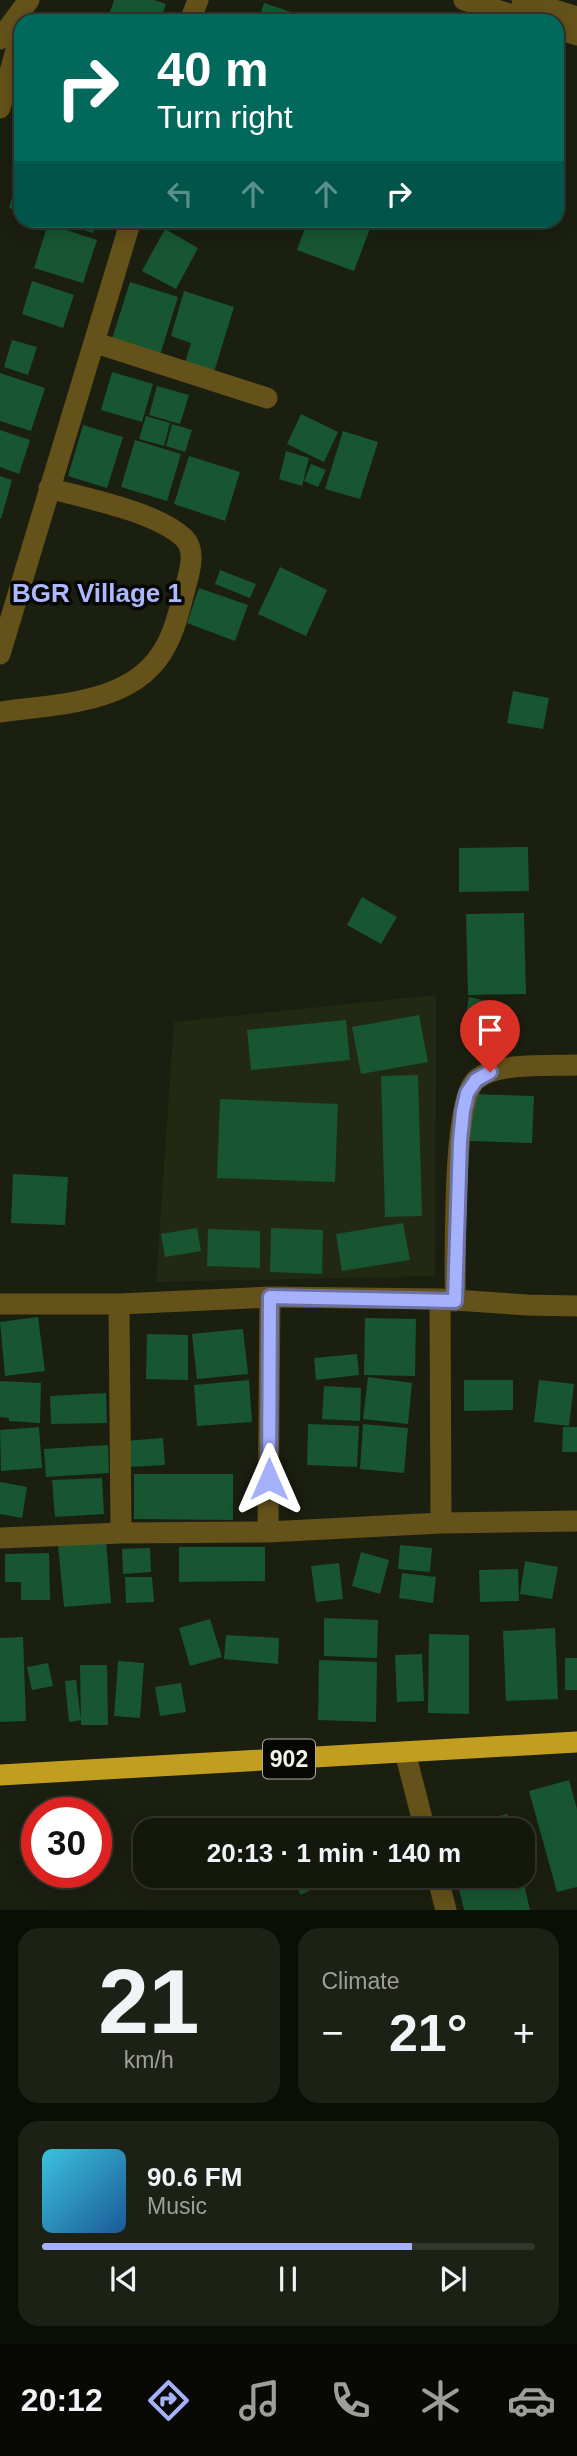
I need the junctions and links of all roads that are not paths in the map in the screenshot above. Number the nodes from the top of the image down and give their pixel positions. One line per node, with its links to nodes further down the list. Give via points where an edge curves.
1 (30, 0): 4 (street)
2 (464, 0): 5 (street)
3 (522, 0): 6 (street)
4 (19, 14)
5 (509, 14)
6 (577, 17)
7 (14, 21): 8 (street)
8 (0, 39)
9 (14, 57): 10 (street)
10 (0, 108)
11 (129, 228): 12 (street)
12 (96, 343): 13 (street); 14 (street)
13 (267, 398)
14 (49, 488): 15 (street); 16 (street, via 169,526 186,540 192,553 189,572 173,630 161,655 139,677 102,696)
15 (0, 654)
16 (0, 712)
17 (577, 1065): 19 (street, via 490,1072 476,1080 467,1093)
18 (270, 1297): 19 (street); 21 (street); 25 (street)
19 (447, 1300): 22 (street); 24 (street)
20 (0, 1304): 21 (street)
21 (119, 1304): 26 (street)
22 (577, 1306)
23 (577, 1521): 24 (street)
24 (441, 1523): 25 (street)
25 (268, 1532): 26 (street)
26 (121, 1533): 27 (street)
27 (0, 1538)
28 (577, 1742): 29 (highway, 902)
29 (405, 1752): 30 (highway, 902); 31 (street)
30 (0, 1775)
31 (422, 1818)
32 (440, 1888): 33 (street)
33 (446, 1910)

